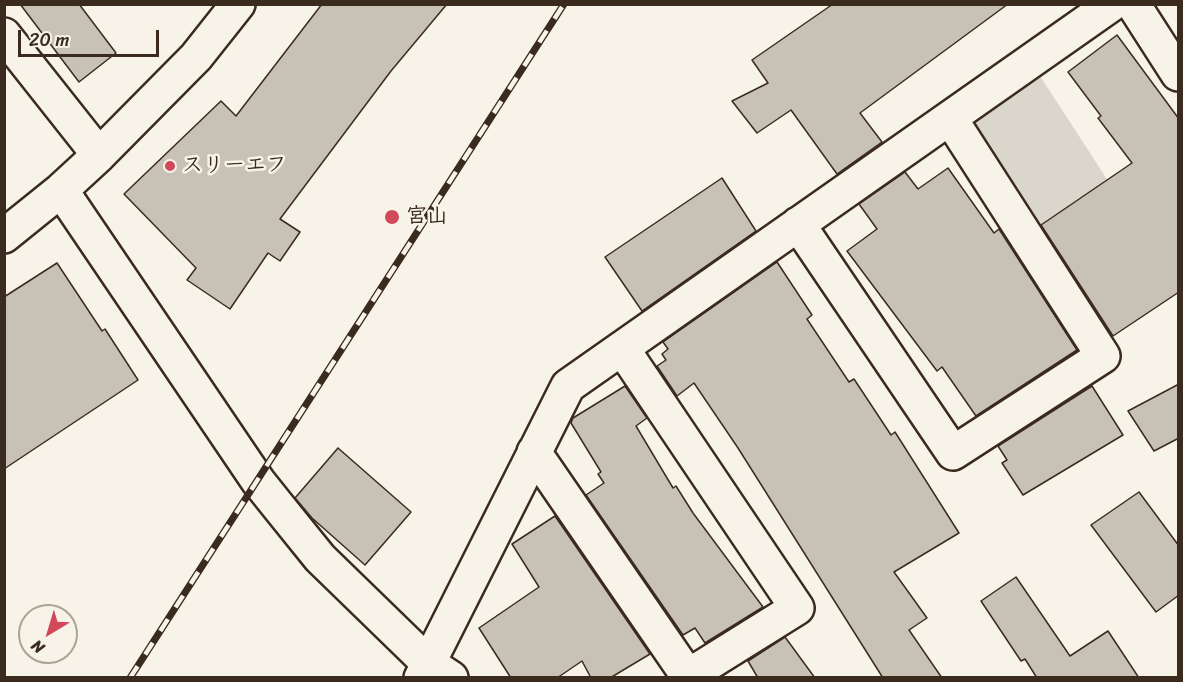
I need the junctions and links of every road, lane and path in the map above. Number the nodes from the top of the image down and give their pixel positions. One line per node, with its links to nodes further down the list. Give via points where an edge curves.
1 (238, 4): 7 (street, via 196,57)
2 (1112, 4): 6 (street)
3 (1133, 4): 5 (street)
4 (4, 35): 7 (street)
5 (1179, 74)
6 (950, 118): 9 (street); 9 (street, via 1103,356 953,453)
7 (99, 155): 8 (street)
8 (61, 190): 10 (street); 13 (street, via 271,498 320,558)
9 (798, 224): 11 (street)
10 (4, 236)
11 (622, 348): 12 (street, via 568,386); 12 (street, via 797,608 688,676)
12 (534, 452): 13 (street)
13 (433, 672)

